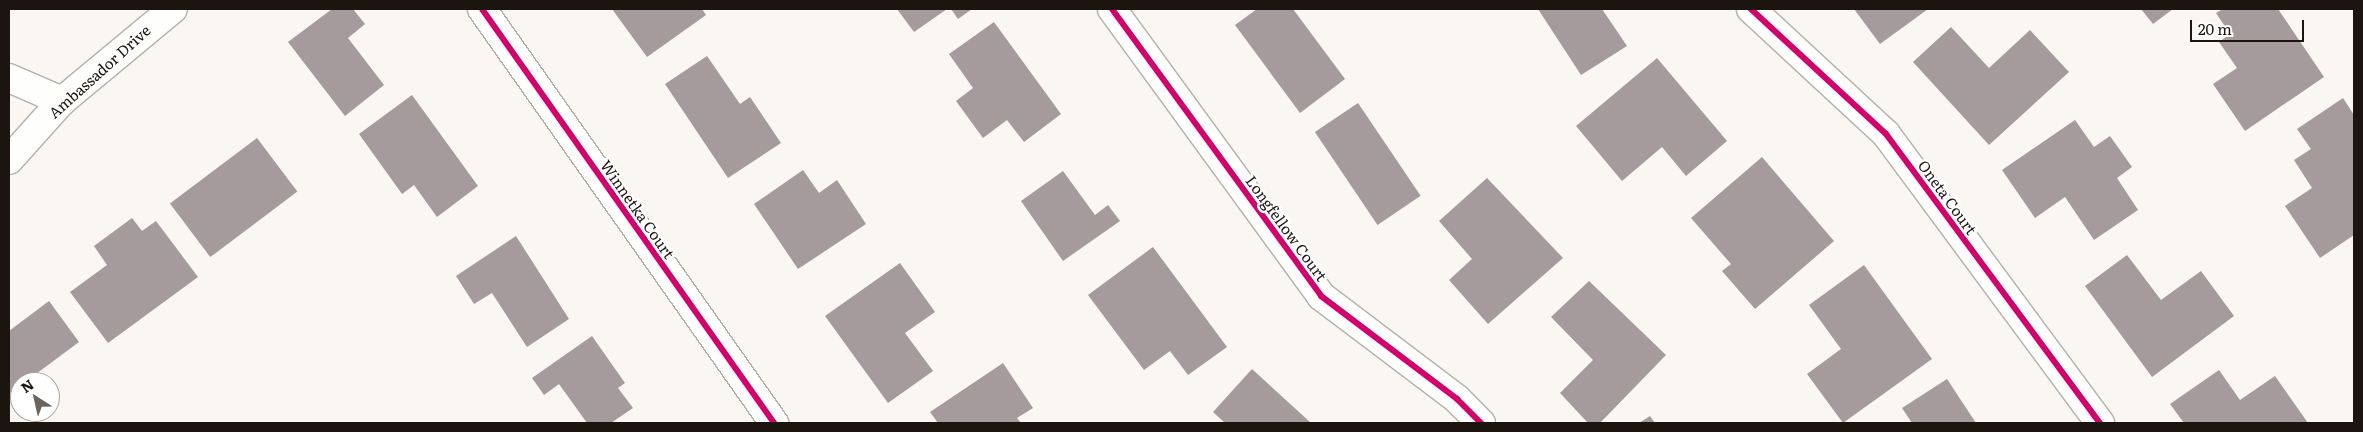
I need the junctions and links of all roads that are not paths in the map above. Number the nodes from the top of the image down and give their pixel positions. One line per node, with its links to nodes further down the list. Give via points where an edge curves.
1 (174, 9): 6 (street, Ambassador Drive)
2 (482, 9): 8 (street, Winnetka Court)
3 (1112, 9): 9 (street, Longfellow Court, via 1321,296 1458,399)
4 (1751, 9): 10 (street, Oneta Court, via 1886,134)
5 (9, 78): 6 (street)
6 (62, 101): 7 (street, Ambassador Drive)
7 (9, 160)
8 (774, 423)
9 (1481, 423)
10 (2100, 423)

